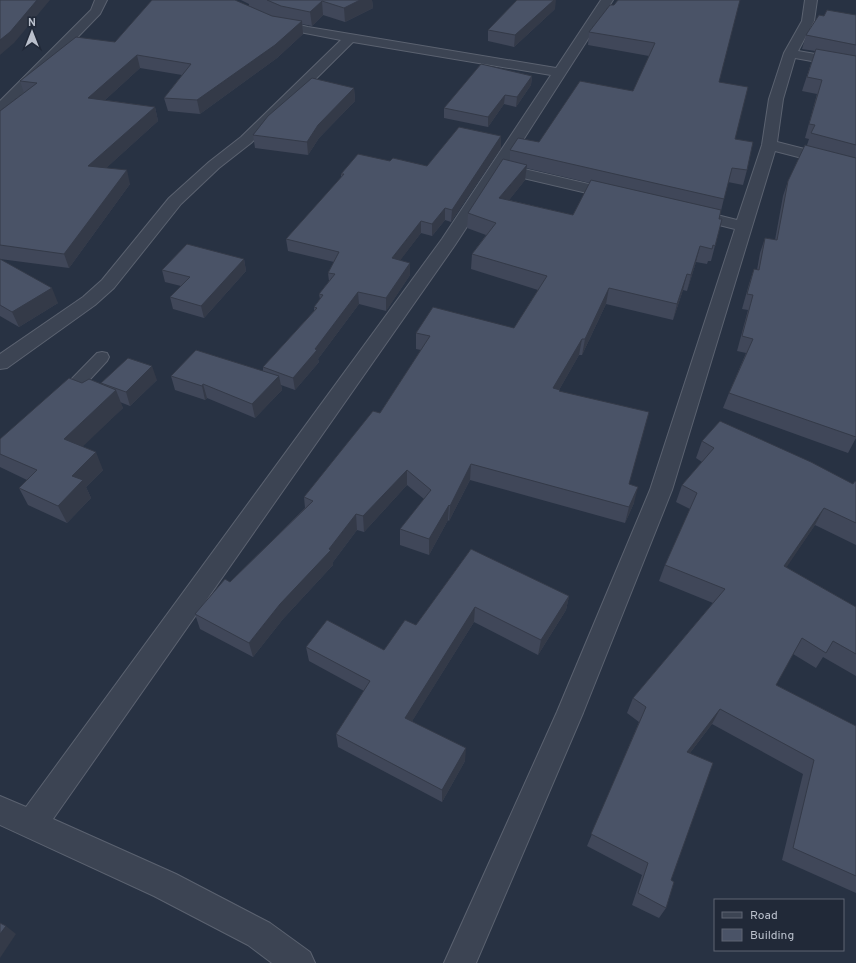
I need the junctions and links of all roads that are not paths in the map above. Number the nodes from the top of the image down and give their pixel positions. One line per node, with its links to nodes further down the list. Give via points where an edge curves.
1 (101, 0): 10 (street, via 96,11)
2 (220, 0): 5 (street, via 278,24)
3 (606, 0): 8 (street)
4 (811, 0): 6 (street, via 808,21)
5 (350, 38): 8 (street); 19 (street, via 246,140 214,164 174,201 108,284 89,301)
6 (790, 53): 7 (street); 12 (street, via 776,99)
7 (856, 65)
8 (559, 72): 13 (street)
9 (6, 85): 10 (street)
10 (24, 86): 11 (street)
11 (0, 109)
12 (769, 145): 14 (street); 17 (street)
13 (497, 167): 15 (street); 22 (street, via 449,241)
14 (856, 167)
15 (628, 198)
16 (675, 209): 17 (street)
17 (744, 226): 24 (street, via 661,490 570,713)
18 (102, 357): 20 (lane, via 77,385)
19 (0, 363)
20 (53, 406)
21 (0, 810): 22 (street)
22 (31, 825): 23 (street, via 166,885 260,934)
23 (299, 963)
24 (460, 963)

